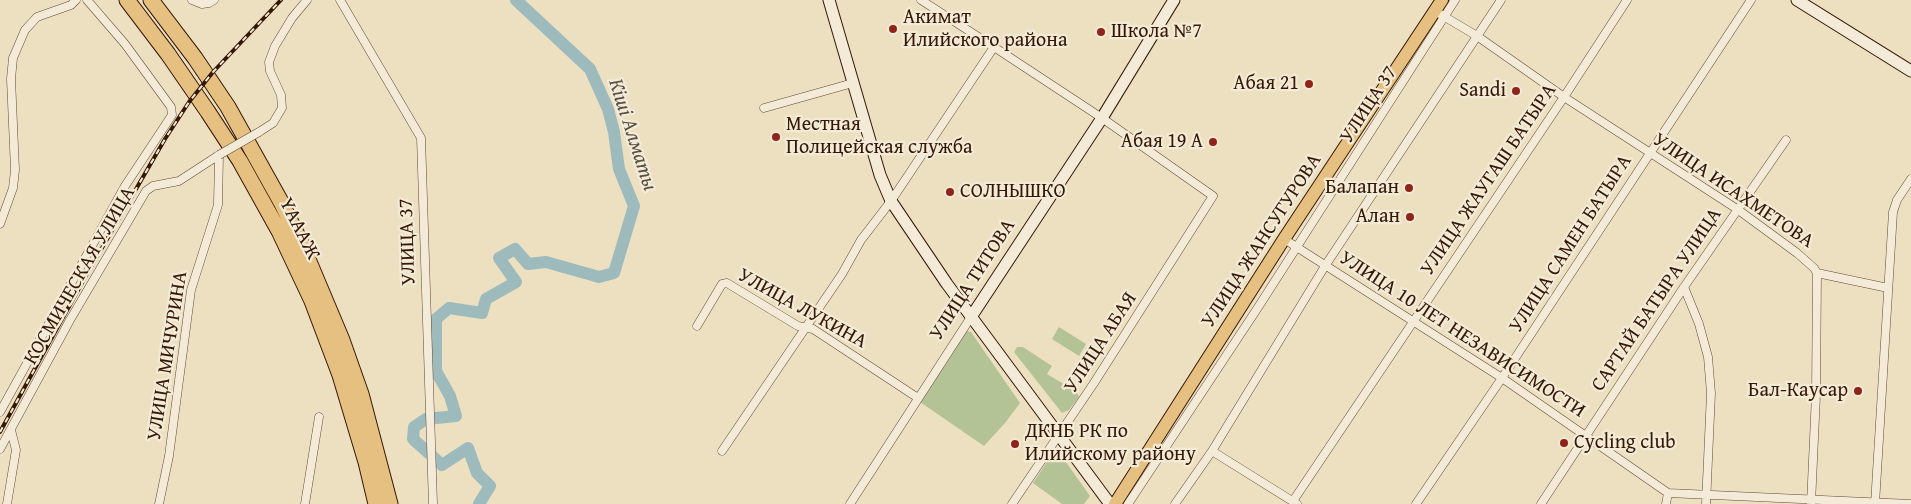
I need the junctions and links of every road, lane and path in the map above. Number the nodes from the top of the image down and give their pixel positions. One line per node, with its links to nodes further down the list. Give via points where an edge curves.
1 (76, 0): 31 (street, via 72,6 37,17 25,30 13,58 14,179)
2 (87, 0): 43 (street, via 125,44 170,107 172,115 125,186)
3 (128, 0): 59 (highway, ҮАААЖ, via 214,120 279,231 312,301 340,375)
4 (151, 0): 60 (highway, ҮАААЖ, via 228,107 302,245 361,394)
5 (192, 0): 6 (street, via 202,4)
6 (214, 0)
7 (307, 0): 27 (street, КОСМИЧЕСКАЯ УЛИЦА, bridge, via 292,18 269,62 282,108 273,123)
8 (340, 0): 61 (street, УЛИЦА 37, via 421,138)
9 (829, 0): 21 (main road)
10 (921, 0): 19 (street)
11 (1174, 0): 24 (main road, УЛИЦА ТИТОВА)
12 (1455, 0): 66 (street, УЛИЦА 37)
13 (1501, 0): 18 (street)
14 (1627, 0): 22 (street, УЛИЦА ЖАУГАШ БАТЫРА)
15 (1751, 0): 26 (street, УЛИЦА САМЕН БАТЫРА)
16 (1797, 0): 20 (main road)
17 (1438, 5): 18 (street, УЛИЦА ИСАХМЕТОВА); 32 (main road, УЛИЦА ЖАНСУГУРОВА)
18 (1477, 36): 22 (street, УЛИЦА ИСАХМЕТОВА); 33 (street)
19 (994, 47): 24 (street); 29 (street)
20 (1911, 71)
21 (853, 83): 23 (street); 29 (main road)
22 (1564, 97): 26 (street, УЛИЦА ИСАХМЕТОВА); 38 (street, УЛИЦА ЖАУГАШ БАТЫРА)
23 (764, 108)
24 (1102, 118): 37 (main road, УЛИЦА ТИТОВА); 46 (street, УЛИЦА АБАЯ, via 1213,196)
25 (1786, 140): 30 (street, САРТАЙ БАТЫРА УЛИЦА)
26 (1650, 154): 30 (street, УЛИЦА ИСАХМЕТОВА); 41 (street, УЛИЦА САМЕН БАТЫРА)
27 (219, 155): 45 (street, КОСМИЧЕСКАЯ УЛИЦА, via 179,181 153,186 146,191 70,320); 57 (street, УЛИЦА МИЧУРИНА, via 218,205 191,290 169,456)
28 (1911, 179): 36 (street, via 1893,212)
29 (890, 201): 37 (main road); 40 (street, via 861,240)
30 (1737, 209): 34 (street, УЛИЦА ИСАХМЕТОВА, via 1797,253); 35 (street, САРТАЙ БАТЫРА УЛИЦА)
31 (0, 224)
32 (1284, 239): 33 (street, УЛИЦА 10 ЛЕТ НЕЗАВИСИМОСТИ); 65 (main road, УЛИЦА ЖАНСУГУРОВА)
33 (1326, 266): 38 (street, УЛИЦА 10 ЛЕТ НЕЗАВИСИМОСТИ); 50 (street)
34 (1817, 273): 36 (street); 53 (street, УЛИЦА ИСАХМЕТОВА)
35 (1684, 287): 47 (street, САРТАЙ БАТЫРА УЛИЦА); 52 (street, via 1708,357 1711,392)
36 (1888, 288): 55 (street)
37 (971, 317): 42 (street, УЛИЦА ТИТОВА); 46 (main road)
38 (1414, 323): 41 (street, УЛИЦА 10 ЛЕТ НЕЗАВИСИМОСТИ); 54 (street, УЛИЦА ЖАУГАШ БАТЫРА)
39 (697, 326): 40 (street, УЛИЦА ЛУКИНА, via 722,284 727,283)
40 (806, 328): 42 (street, УЛИЦА ЛУКИНА); 49 (street)
41 (1502, 378): 47 (street, УЛИЦА 10 ЛЕТ НЕЗАВИСИМОСТИ); 68 (street, УЛИЦА САМЕН БАТЫРА)
42 (918, 398): 62 (street, УЛИЦА ТИТОВА)
43 (0, 412)
44 (319, 417): 58 (street)
45 (11, 430): 48 (street, КОСМИЧЕСКАЯ УЛИЦА); 56 (street, via 16,450)
46 (1060, 436): 63 (street, УЛИЦА АБАЯ); 64 (main road)
47 (1587, 436): 51 (street, УЛИЦА 10 ЛЕТ НЕЗАВИСИМОСТИ); 69 (street, САРТАЙ БАТЫРА УЛИЦА)
48 (0, 449)
49 (722, 451)
50 (1212, 451): 54 (street); 67 (street)
51 (1668, 493): 52 (street); 70 (street)
52 (1707, 494): 53 (street); 71 (street)
53 (1812, 501): 55 (street)
54 (1295, 503)
55 (1875, 503): 72 (street)
56 (7, 504)
57 (159, 504)
58 (305, 504)
59 (376, 504)
60 (390, 504)
61 (433, 504)
62 (850, 504)
63 (1012, 504)
64 (1110, 504)
65 (1116, 504)
66 (1128, 504)
67 (1175, 504)
68 (1416, 504)
69 (1541, 504)
70 (1666, 504)
71 (1706, 504)
72 (1911, 504)

